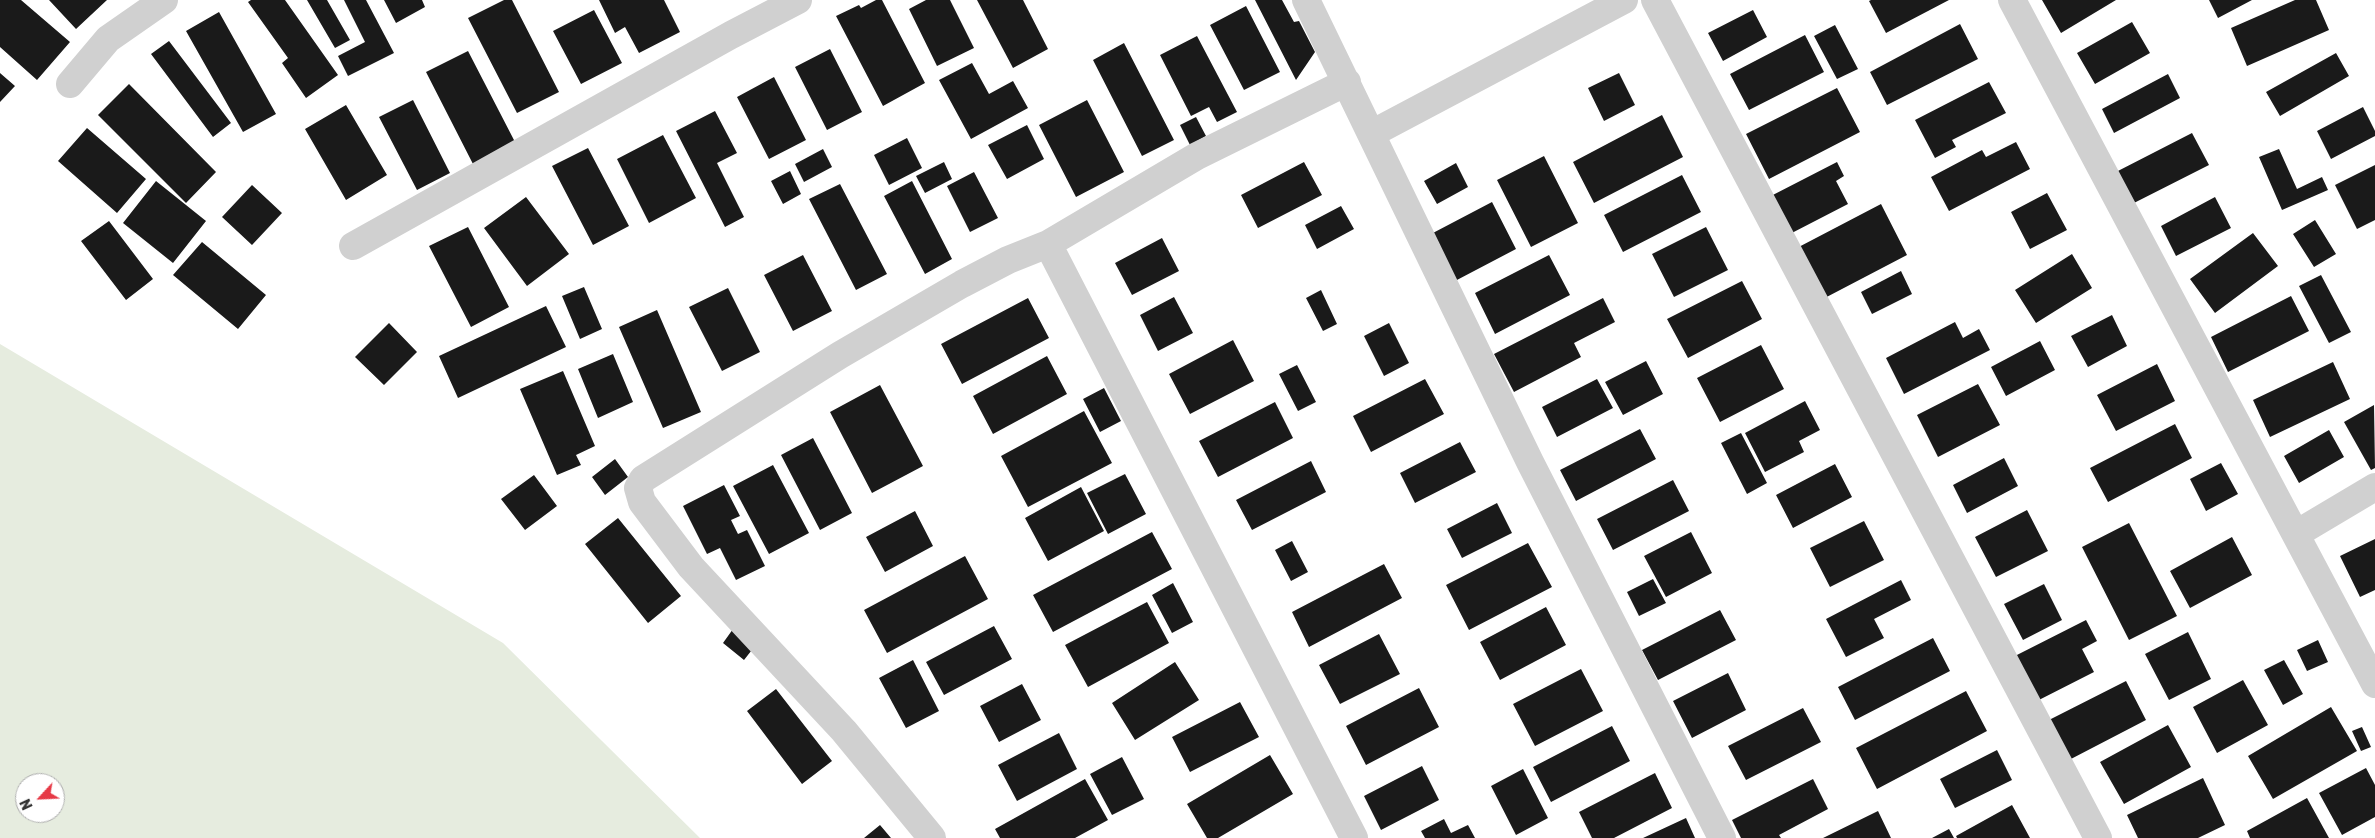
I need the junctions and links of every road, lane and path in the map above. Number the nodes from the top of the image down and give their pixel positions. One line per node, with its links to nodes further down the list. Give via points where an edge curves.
1 (164, 0): 8 (street, via 108,39)
2 (798, 0): 11 (street)
3 (1306, 0): 7 (street)
4 (1624, 0): 9 (street)
5 (1655, 0): 18 (street)
6 (2012, 0): 13 (street)
7 (1347, 82): 9 (street); 10 (street, via 1197,156)
8 (70, 84)
9 (1371, 134): 17 (street, via 1530,462)
10 (1048, 244): 15 (street, via 962,284 840,355 643,479 638,488 642,502 691,567 844,731); 16 (street)
11 (353, 246)
12 (2375, 488): 13 (street)
13 (2296, 534): 14 (street)
14 (2375, 684)
15 (932, 838)
16 (1354, 838)
17 (1722, 838)
18 (2098, 838)

